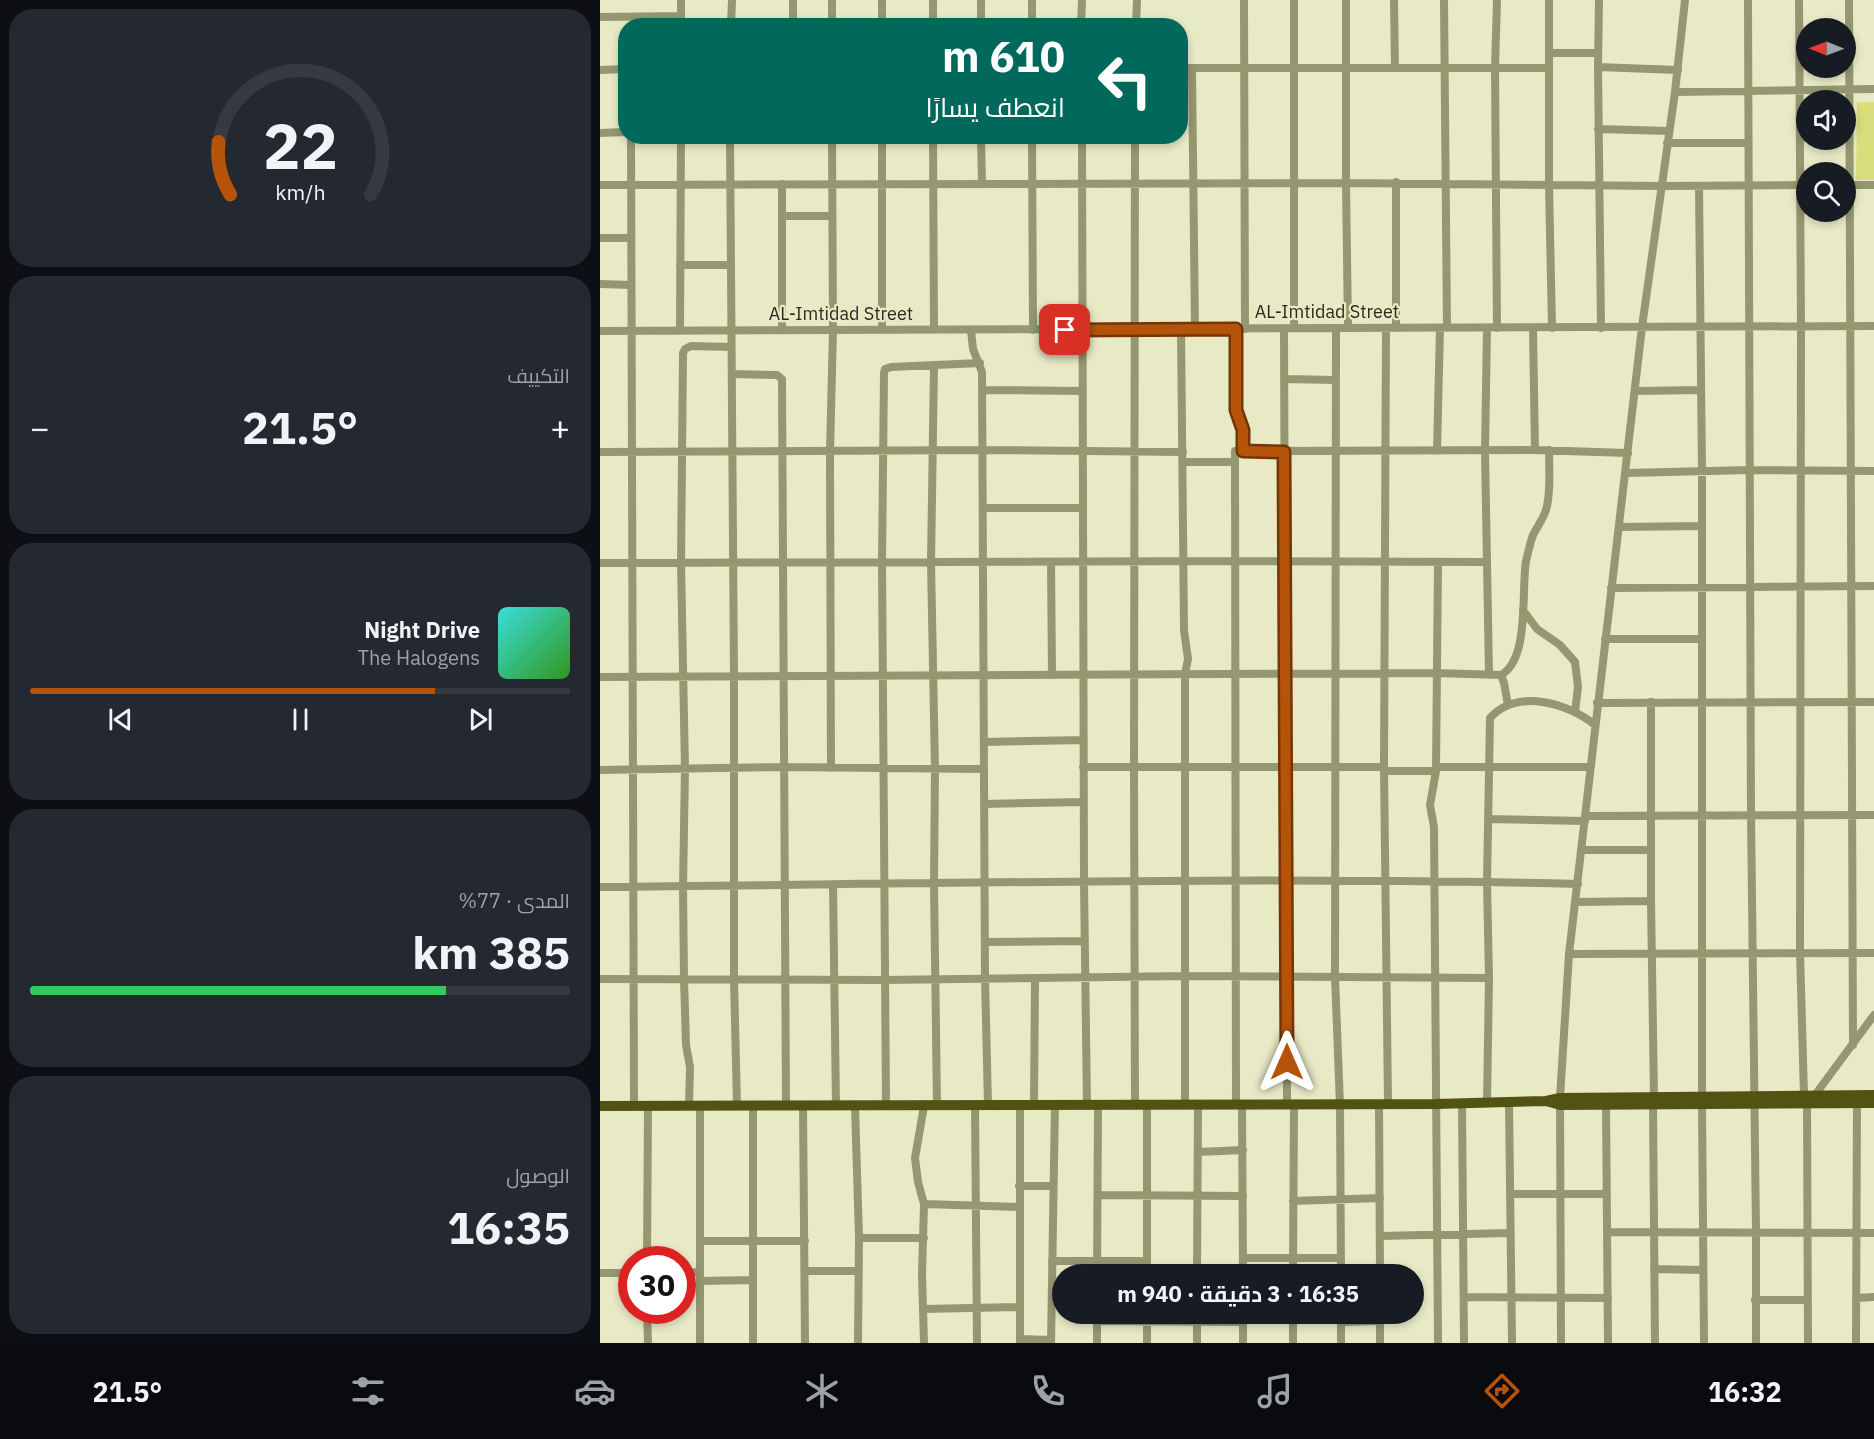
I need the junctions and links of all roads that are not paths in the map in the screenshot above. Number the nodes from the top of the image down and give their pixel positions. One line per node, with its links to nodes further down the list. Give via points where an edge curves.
1 (681, 0): 23 (street)
2 (732, 0): 25 (street)
3 (793, 0): 26 (street)
4 (832, 0): 27 (street)
5 (882, 0): 28 (street)
6 (933, 0): 29 (street)
7 (981, 0): 30 (street)
8 (1032, 0): 31 (street)
9 (1082, 0): 32 (street)
10 (1137, 0): 33 (street)
11 (1244, 0): 39 (street)
12 (1294, 0): 40 (street)
13 (1346, 0): 41 (street)
14 (1394, 0): 42 (street)
15 (1444, 0): 43 (street)
16 (1497, 0): 44 (street)
17 (1550, 0): 34 (street)
18 (1599, 0): 35 (street)
19 (1686, 0): 48 (street)
20 (1748, 0): 53 (street)
21 (1799, 0): 51 (street)
22 (1849, 0): 52 (street)
23 (681, 16): 24 (street)
24 (600, 17)
25 (731, 18)
26 (793, 18)
27 (832, 18)
28 (882, 18)
29 (933, 18)
30 (981, 18)
31 (1032, 18)
32 (1082, 18)
33 (1136, 18)
34 (1549, 53): 35 (street); 45 (street)
35 (1598, 53): 36 (street)
36 (1598, 67): 48 (street); 55 (street)
37 (1188, 68): 38 (street)
38 (1192, 68): 39 (street); 84 (street)
39 (1243, 68): 40 (street); 85 (street)
40 (1295, 68): 41 (street); 86 (street)
41 (1347, 68): 42 (street); 75 (street)
42 (1395, 68): 43 (street)
43 (1444, 68): 44 (street); 76 (street)
44 (1495, 68): 45 (street); 87 (street)
45 (1549, 68): 88 (street)
46 (618, 69): 47 (street)
47 (600, 70)
48 (1678, 70): 54 (street)
49 (1874, 89): 52 (street)
50 (1796, 90): 53 (street)
51 (1799, 90)
52 (1849, 90)
53 (1748, 91): 54 (street); 60 (street)
54 (1675, 92): 56 (street)
55 (1598, 129): 56 (street); 91 (street)
56 (1669, 131): 59 (street)
57 (618, 132): 58 (street)
58 (600, 133)
59 (1667, 143): 60 (street); 95 (street)
60 (1748, 143): 92 (street)
61 (631, 144): 77 (street)
62 (681, 144): 78 (street)
63 (730, 144): 73 (street)
64 (832, 144): 80 (street)
65 (882, 144): 81 (street)
66 (933, 144): 90 (street)
67 (981, 144): 82 (street)
68 (1032, 144): 83 (street)
69 (1082, 144): 74 (street)
70 (1135, 144): 71 (street)
71 (1135, 182): 74 (street); 84 (street); 136 (street)
72 (1396, 182): 75 (street); 76 (street); 119 (street)
73 (731, 183): 78 (street); 79 (street); 105 (street)
74 (1082, 183): 83 (street); 135 (street)
75 (1346, 183): 86 (street); 117 (street)
76 (1445, 183): 87 (street); 120 (street)
77 (631, 184): 78 (street); 89 (street); 103 (street)
78 (681, 184): 104 (street)
79 (782, 184): 80 (street); 98 (street)
80 (832, 184): 81 (street); 99 (street)
81 (882, 184): 90 (street); 131 (street)
82 (982, 184): 83 (street); 90 (street)
83 (1032, 184): 134 (street)
84 (1194, 184): 85 (street); 126 (street)
85 (1244, 184): 86 (street); 127 (street)
86 (1295, 184): 115 (street)
87 (1496, 184): 88 (street); 112 (street)
88 (1549, 184): 91 (street); 123 (street)
89 (600, 185)
90 (933, 185): 132 (street)
91 (1599, 185): 95 (street); 124 (street)
92 (1748, 185): 93 (street); 96 (street); 108 (street)
93 (1796, 185)
94 (1874, 185): 97 (street)
95 (1662, 186): 96 (street); 113 (street)
96 (1699, 186): 114 (street)
97 (1856, 186)
98 (782, 216): 99 (street); 129 (street)
99 (832, 216): 130 (street)
100 (1802, 222): 109 (street)
101 (1848, 222): 110 (street)
102 (600, 238): 103 (street)
103 (631, 238): 107 (street)
104 (680, 265): 105 (street); 139 (street)
105 (731, 265): 140 (street)
106 (600, 284): 107 (street)
107 (632, 285): 138 (street)
108 (1750, 326): 109 (street, AL-Imtidad Street); 114 (street, AL-Imtidad Street); 174 (street)
109 (1801, 326): 110 (street, AL-Imtidad Street); 175 (street)
110 (1851, 326): 111 (street, AL-Imtidad Street); 177 (street)
111 (1874, 326)
112 (1497, 327): 121 (street, AL-Imtidad Street); 122 (street, AL-Imtidad Street)
113 (1642, 327): 114 (street, AL-Imtidad Street); 124 (street, AL-Imtidad Street); 150 (street)
114 (1700, 327): 148 (street)
115 (1294, 328): 116 (street, AL-Imtidad Street); 128 (street, AL-Imtidad Street)
116 (1336, 328): 117 (street, AL-Imtidad Street); 146 (street)
117 (1348, 328): 118 (street, AL-Imtidad Street)
118 (1386, 328): 119 (street, AL-Imtidad Street); 153 (street)
119 (1396, 328): 120 (street, AL-Imtidad Street)
120 (1443, 328): 121 (street, AL-Imtidad Street); 162 (street)
121 (1487, 328): 163 (street)
122 (1533, 328): 123 (street, AL-Imtidad Street); 154 (street)
123 (1552, 328): 124 (street, AL-Imtidad Street)
124 (1601, 328)
125 (1181, 329): 126 (street, AL-Imtidad Street); 136 (street, AL-Imtidad Street); 168 (street)
126 (1194, 329): 127 (street, AL-Imtidad Street)
127 (1240, 329): 128 (street, AL-Imtidad Street); 160 (street, via 1236,410 1243,430)
128 (1284, 329): 145 (street)
129 (782, 330): 130 (street, AL-Imtidad Street); 140 (street, AL-Imtidad Street)
130 (833, 330): 131 (street, AL-Imtidad Street); 167 (street)
131 (882, 330): 132 (street, AL-Imtidad Street)
132 (934, 330): 133 (street, AL-Imtidad Street)
133 (971, 330): 134 (street, AL-Imtidad Street); 142 (street, via 973,349)
134 (1033, 330): 135 (street, AL-Imtidad Street)
135 (1082, 330): 136 (street, AL-Imtidad Street); 149 (street)
136 (1136, 330): 159 (street)
137 (600, 331): 138 (street, AL-Imtidad Street)
138 (632, 331): 139 (street, AL-Imtidad Street); 164 (street)
139 (680, 331): 140 (street, AL-Imtidad Street)
140 (731, 331): 141 (street)
141 (731, 346): 144 (street); 165 (street, via 684,349)
142 (980, 363): 143 (street); 147 (street)
143 (934, 365): 157 (street, via 885,369); 158 (street)
144 (732, 374): 156 (street, via 781,376); 166 (street)
145 (1284, 379): 146 (street); 169 (street)
146 (1336, 380): 161 (street)
147 (982, 390): 149 (street); 151 (street)
148 (1701, 390): 150 (street); 176 (street)
149 (1082, 392): 152 (street)
150 (1635, 392): 171 (street)
151 (983, 450): 152 (street); 158 (street); 180 (street)
152 (1082, 450): 159 (street); 181 (street)
153 (1386, 450): 161 (street); 162 (street); 189 (street)
154 (1535, 450): 155 (street); 163 (street)
155 (1550, 450): 171 (street); 209 (street, via 1548,505 1527,558)
156 (782, 451): 166 (street); 167 (street); 196 (street)
157 (882, 451): 158 (street); 167 (street); 198 (street)
158 (932, 451): 199 (street)
159 (1136, 451): 168 (street); 184 (street)
160 (1243, 451): 169 (street); 173 (street, via 1235,451)
161 (1335, 451): 169 (street); 188 (street)
162 (1437, 451): 163 (street)
163 (1485, 451): 194 (street)
164 (632, 452): 165 (street); 170 (street); 200 (street)
165 (682, 452): 166 (street); 201 (street)
166 (732, 452): 202 (street)
167 (830, 452): 197 (street)
168 (1183, 452): 172 (street)
169 (1284, 452): 187 (street)
170 (600, 453)
171 (1628, 453): 179 (street)
172 (1183, 462): 173 (street); 185 (street)
173 (1234, 462): 186 (street)
174 (1751, 470): 175 (street); 176 (street); 205 (street)
175 (1801, 470): 177 (street); 203 (street)
176 (1702, 471): 179 (street); 182 (street)
177 (1850, 471): 178 (street); 206 (street)
178 (1874, 471)
179 (1626, 473): 183 (street)
180 (983, 508): 181 (street); 190 (street)
181 (1083, 508): 192 (street)
182 (1702, 526): 183 (street); 204 (street)
183 (1619, 528): 208 (street)
184 (1134, 561): 185 (street); 192 (street); 216 (street)
185 (1184, 561): 186 (street); 217 (street, via 1188,659)
186 (1234, 561): 187 (street); 218 (street)
187 (1285, 561): 188 (street); 219 (street)
188 (1337, 561): 189 (street); 212 (street)
189 (1386, 561): 193 (street); 213 (street)
190 (984, 562): 191 (street); 199 (street); 224 (street)
191 (1052, 562): 192 (street); 225 (street)
192 (1083, 562): 215 (street)
193 (1438, 562): 194 (street); 214 (street)
194 (1487, 562): 220 (street)
195 (600, 563): 200 (street)
196 (782, 563): 197 (street); 202 (street); 230 (street)
197 (830, 563): 198 (street); 231 (street)
198 (882, 563): 199 (street); 222 (street)
199 (931, 563): 223 (street)
200 (631, 564): 201 (street); 228 (street)
201 (681, 564): 202 (street); 229 (street)
202 (733, 564): 221 (street)
203 (1800, 585): 205 (street); 206 (street); 234 (street)
204 (1702, 586): 205 (street); 208 (street); 211 (street)
205 (1750, 586): 238 (street)
206 (1851, 586): 207 (street); 235 (street)
207 (1874, 586)
208 (1611, 588): 210 (street)
209 (1523, 609): 226 (street, via 1517,653 1509,671); 240 (street, via 1537,629 1560,645 1575,662)
210 (1605, 639): 211 (street); 237 (street)
211 (1701, 639): 233 (street)
212 (1337, 673): 213 (street); 219 (street); 249 (street)
213 (1384, 673): 214 (street); 259 (street)
214 (1436, 673): 220 (street); 260 (street)
215 (1083, 674): 216 (street); 225 (street); 242 (street)
216 (1134, 674): 217 (street); 247 (street)
217 (1185, 674): 218 (street); 248 (street)
218 (1235, 674): 219 (street); 244 (street)
219 (1285, 674): 245 (street)
220 (1489, 674): 226 (street)
221 (734, 675): 229 (street); 230 (street); 252 (street)
222 (883, 675): 223 (street); 231 (street); 255 (street)
223 (933, 675): 224 (street); 257 (street)
224 (984, 675): 225 (street); 243 (street)
225 (1052, 675)
226 (1501, 675): 239 (street)
227 (600, 676): 228 (street)
228 (633, 676): 229 (street); 262 (street)
229 (683, 676): 256 (street)
230 (783, 676): 231 (street); 253 (street)
231 (832, 676): 254 (street)
232 (1651, 702): 233 (street); 237 (street); 269 (street)
233 (1701, 702): 238 (street); 270 (street)
234 (1801, 702): 235 (street); 238 (street); 266 (street)
235 (1851, 702): 236 (street); 267 (street)
236 (1874, 702)
237 (1597, 703): 241 (street)
238 (1750, 703): 265 (street)
239 (1508, 705): 240 (street, via 1531,701); 250 (street, via 1490,718)
240 (1575, 712): 241 (street)
241 (1595, 725): 251 (street)
242 (1083, 740): 243 (street); 246 (street)
243 (984, 742): 258 (street)
244 (1235, 766): 245 (street); 248 (street); 282 (street)
245 (1286, 766): 249 (street); 277 (street)
246 (1083, 767): 247 (street); 263 (street)
247 (1134, 767): 248 (street); 275 (street)
248 (1184, 767): 276 (street)
249 (1336, 767): 259 (street); 278 (street)
250 (1488, 767): 251 (street); 260 (street); 271 (street)
251 (1591, 767): 272 (street)
252 (734, 768): 253 (street); 256 (street); 290 (street)
253 (784, 768): 254 (street); 288 (street)
254 (831, 768): 255 (street)
255 (883, 768): 257 (street); 285 (street)
256 (685, 769): 262 (street); 293 (street)
257 (935, 769): 258 (street); 286 (street)
258 (984, 769): 264 (street)
259 (1384, 769): 260 (street); 279 (street)
260 (1436, 769): 280 (street, via 1430,805)
261 (600, 770): 262 (street)
262 (633, 770): 292 (street)
263 (1083, 802): 264 (street); 281 (street)
264 (984, 804): 284 (street)
265 (1751, 815): 266 (street); 270 (street); 299 (street)
266 (1801, 815): 267 (street); 300 (street)
267 (1852, 815): 268 (street); 303 (street)
268 (1874, 815)
269 (1651, 816): 270 (street); 272 (street); 274 (street)
270 (1701, 816): 298 (street)
271 (1488, 819): 272 (street); 283 (street)
272 (1585, 819): 273 (street)
273 (1581, 850): 274 (street); 287 (street)
274 (1651, 850): 294 (street)
275 (1134, 881): 276 (street); 281 (street); 306 (street)
276 (1185, 881): 282 (street); 305 (street)
277 (1286, 881): 278 (street); 282 (street); 308 (street)
278 (1335, 881): 279 (street); 309 (street)
279 (1385, 881): 280 (street); 312 (street)
280 (1435, 881): 283 (street); 313 (street)
281 (1084, 882): 284 (street); 296 (street)
282 (1235, 882): 307 (street)
283 (1487, 882): 287 (street); 314 (street)
284 (985, 883): 286 (street); 297 (street)
285 (884, 884): 286 (street); 289 (street); 323 (street)
286 (934, 884): 320 (street)
287 (1578, 884): 295 (street)
288 (784, 885): 289 (street); 290 (street); 319 (street)
289 (833, 885): 322 (street)
290 (734, 886): 293 (street); 318 (street)
291 (600, 887): 292 (street)
292 (634, 887): 293 (street); 316 (street)
293 (683, 887): 317 (street)
294 (1651, 901): 295 (street); 302 (street)
295 (1576, 902): 304 (street)
296 (1084, 941): 297 (street); 311 (street)
297 (985, 942): 310 (street)
298 (1702, 952): 299 (street); 302 (street); 329 (street)
299 (1753, 952): 300 (street); 330 (street)
300 (1800, 952): 303 (street); 327 (street)
301 (1874, 952): 303 (street)
302 (1651, 953): 304 (street); 328 (street)
303 (1852, 953): 325 (street)
304 (1569, 954): 331 (street)
305 (1186, 976): 306 (street); 307 (street); 339 (street)
306 (1135, 977): 311 (street); 348 (street)
307 (1236, 977): 308 (street); 349 (street)
308 (1287, 977): 309 (street); 341 (street)
309 (1335, 977): 312 (street); 350 (street)
310 (986, 978): 320 (street); 321 (street); 347 (street)
311 (1084, 978): 321 (street); 364 (street)
312 (1387, 978): 313 (street); 342 (street)
313 (1436, 978): 314 (street); 343 (street)
314 (1490, 978): 332 (street)
315 (600, 979): 316 (street)
316 (633, 979): 317 (street); 353 (street)
317 (684, 979): 318 (street); 355 (street)
318 (734, 979): 319 (street); 356 (street)
319 (785, 979): 322 (street); 358 (street)
320 (934, 979): 323 (street); 345 (street)
321 (1035, 979): 337 (street)
322 (835, 980): 323 (street); 360 (street)
323 (884, 980): 362 (street)
324 (1874, 1015): 325 (street)
325 (1853, 1045): 327 (street)
326 (1874, 1095): 327 (main road)
327 (1809, 1098): 330 (main road); 334 (main road); 386 (street)
328 (1653, 1100): 329 (main road); 331 (main road); 351 (main road); 383 (street)
329 (1702, 1100): 330 (main road); 384 (street)
330 (1754, 1100): 385 (street)
331 (1560, 1101): 333 (main road); 351 (main road); 370 (street)
332 (1487, 1103): 333 (main road); 344 (main road)
333 (1509, 1103): 369 (street)
334 (1857, 1103): 335 (main road); 388 (street)
335 (1874, 1103)
336 (1020, 1104): 337 (main road); 347 (main road); 367 (street)
337 (1034, 1104): 338 (main road)
338 (1055, 1104): 364 (main road); 368 (street)
339 (1185, 1104): 340 (main road); 348 (main road)
340 (1198, 1104): 349 (main road); 366 (street)
341 (1290, 1104): 349 (main road); 350 (main road); 378 (street)
342 (1383, 1104): 343 (main road); 350 (main road); 376 (street)
343 (1436, 1104): 344 (main road); 390 (street)
344 (1462, 1104): 391 (street)
345 (937, 1105): 346 (main road); 363 (main road)
346 (975, 1105): 347 (main road); 380 (street)
347 (988, 1105)
348 (1141, 1105): 364 (main road); 373 (street)
349 (1239, 1105): 365 (street)
350 (1340, 1105): 377 (street)
351 (1606, 1105): 371 (street)
352 (600, 1106): 353 (main road)
353 (634, 1106): 354 (main road)
354 (648, 1106): 355 (main road); 398 (street)
355 (694, 1106): 356 (main road); 395 (street)
356 (737, 1106): 357 (main road)
357 (753, 1106): 358 (main road); 396 (street)
358 (786, 1106): 359 (main road)
359 (804, 1106): 360 (main road); 397 (street)
360 (837, 1106): 361 (main road)
361 (855, 1106): 362 (main road); 393 (street)
362 (886, 1106): 363 (main road)
363 (924, 1106): 379 (street, via 915,1158)
364 (1093, 1106): 372 (street)
365 (1243, 1150): 366 (street); 375 (street)
366 (1198, 1152): 374 (street)
367 (1019, 1186): 368 (street); 381 (street)
368 (1053, 1186): 402 (street)
369 (1510, 1194): 370 (street); 387 (street)
370 (1560, 1194): 371 (street); 421 (street)
371 (1607, 1194): 382 (street)
372 (1098, 1195): 373 (street); 403 (street)
373 (1147, 1196): 374 (street); 404 (street)
374 (1197, 1196): 375 (street); 405 (street)
375 (1244, 1196): 399 (street)
376 (1380, 1198): 377 (street); 392 (street)
377 (1341, 1199): 378 (street); 401 (street)
378 (1293, 1201): 400 (street)
379 (924, 1204): 380 (street); 394 (street)
380 (976, 1205): 381 (street); 428 (street)
381 (1019, 1207): 427 (street)
382 (1608, 1232): 383 (street); 423 (street)
383 (1654, 1232): 384 (street); 410 (street)
384 (1704, 1232): 385 (street); 411 (street)
385 (1756, 1232): 386 (street); 425 (street)
386 (1808, 1232): 388 (street); 426 (street)
387 (1510, 1233): 391 (street); 420 (street)
388 (1856, 1233): 389 (street); 424 (street)
389 (1874, 1233)
390 (1437, 1234): 391 (street); 392 (street); 454 (street)
391 (1464, 1234): 419 (street)
392 (1380, 1236): 409 (street)
393 (858, 1238): 394 (street); 413 (street)
394 (924, 1238): 429 (street)
395 (700, 1241): 396 (street); 417 (street)
396 (753, 1241): 397 (street); 418 (street)
397 (805, 1241): 412 (street)
398 (647, 1246)
399 (1243, 1258): 400 (street); 406 (street)
400 (1293, 1258): 401 (street); 407 (street)
401 (1341, 1258): 408 (street)
402 (1052, 1261): 403 (street); 439 (street)
403 (1097, 1261): 404 (street)
404 (1147, 1261)
405 (1197, 1264)
406 (1243, 1264)
407 (1293, 1264)
408 (1341, 1264)
409 (1380, 1264)
410 (1654, 1269): 411 (street); 459 (street)
411 (1703, 1270): 460 (street)
412 (805, 1271): 413 (street); 443 (street)
413 (858, 1271): 444 (street)
414 (600, 1273): 415 (street)
415 (618, 1273)
416 (696, 1276): 417 (street)
417 (700, 1277): 418 (street); 441 (street)
418 (752, 1281): 442 (street)
419 (1464, 1297): 420 (street); 455 (street)
420 (1511, 1297): 421 (street); 456 (street)
421 (1560, 1297): 423 (street); 457 (street)
422 (1874, 1297): 424 (street)
423 (1608, 1298): 458 (street)
424 (1856, 1298): 463 (street)
425 (1755, 1300): 426 (street); 461 (street)
426 (1808, 1300): 462 (street)
427 (1019, 1307): 428 (street); 438 (street)
428 (976, 1308): 429 (street); 446 (street)
429 (923, 1309): 445 (street)
430 (647, 1324): 440 (street)
431 (1097, 1324): 447 (street)
432 (1147, 1324): 448 (street)
433 (1197, 1324): 449 (street)
434 (1243, 1324): 450 (street)
435 (1293, 1324): 451 (street)
436 (1341, 1324): 452 (street)
437 (1380, 1324): 453 (street)
438 (1020, 1341): 439 (street)
439 (1052, 1341)
440 (648, 1343)
441 (700, 1343)
442 (753, 1343)
443 (806, 1343)
444 (858, 1343)
445 (924, 1343)
446 (977, 1343)
447 (1098, 1343)
448 (1147, 1343)
449 (1197, 1343)
450 (1244, 1343)
451 (1293, 1343)
452 (1341, 1343)
453 (1380, 1343)
454 (1438, 1343)
455 (1464, 1343)
456 (1512, 1343)
457 (1561, 1343)
458 (1608, 1343)
459 (1655, 1343)
460 (1704, 1343)
461 (1756, 1343)
462 (1808, 1343)
463 (1856, 1343)

